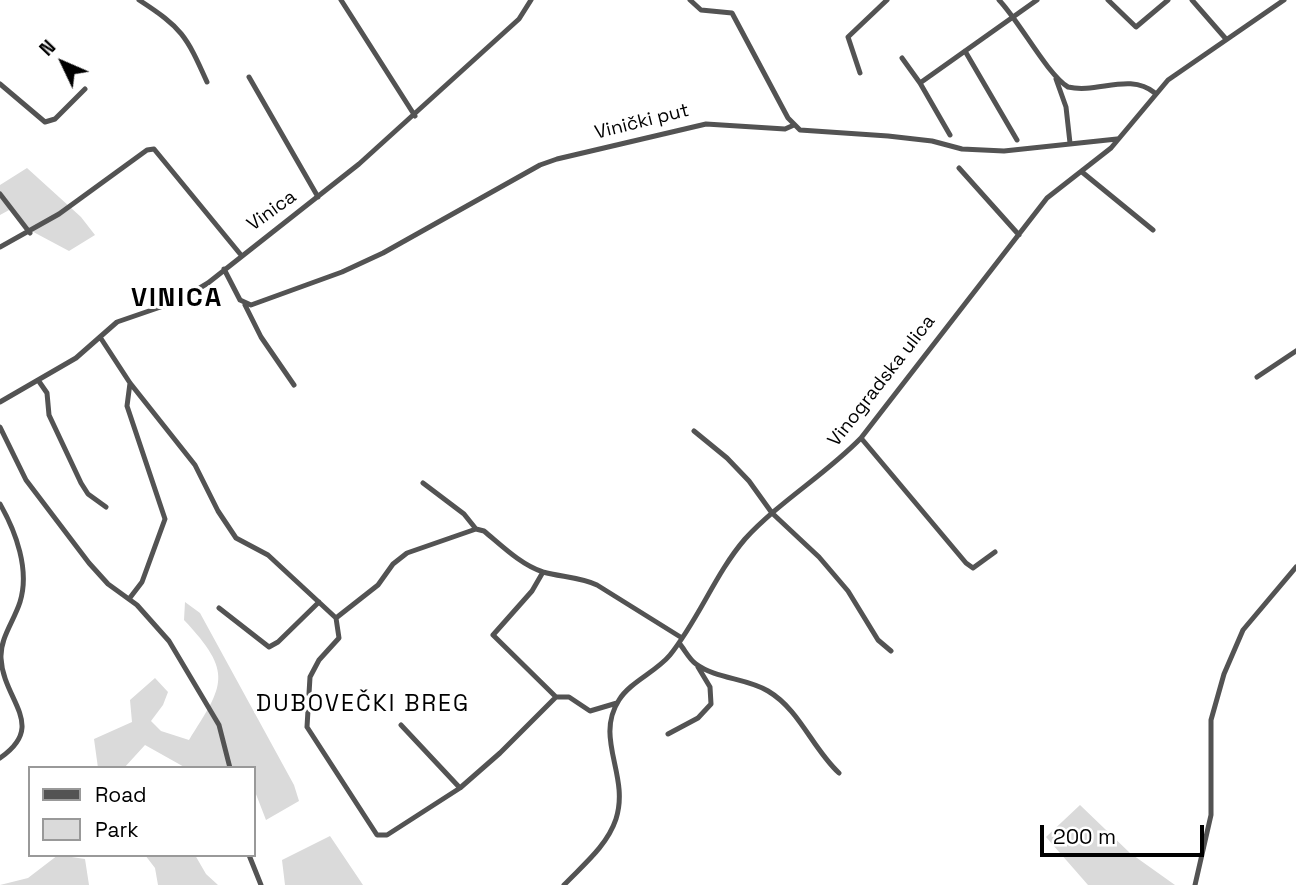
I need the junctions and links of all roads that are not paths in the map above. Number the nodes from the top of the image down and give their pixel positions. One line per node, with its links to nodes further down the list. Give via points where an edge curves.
1 (139, 0): 19 (street, via 184,34)
2 (341, 0): 24 (street)
3 (531, 0): 24 (street, Vinica, via 519,19)
4 (690, 0): 25 (street, via 701,10 732,13)
5 (887, 0): 16 (street, via 848,37)
6 (999, 0): 12 (street)
7 (1037, 0): 12 (street)
8 (1108, 0): 9 (street, via 1136,27)
9 (1168, 0)
10 (1192, 0): 13 (street)
11 (1284, 0): 13 (street, Vinogradska ulica)
12 (1014, 16): 14 (street); 17 (street)
13 (1226, 38): 23 (street, Vinogradska ulica)
14 (965, 51): 20 (street); 28 (street)
15 (902, 58): 20 (street)
16 (860, 73)
17 (1055, 76): 23 (street, via 1074,89 1134,83); 29 (street, via 1066,107)
18 (249, 77): 33 (street)
19 (207, 82)
20 (920, 83): 26 (street)
21 (0, 84): 22 (street, via 45,122 55,119)
22 (85, 89)
23 (1154, 93): 27 (street, Vinogradska ulica)
24 (415, 116): 33 (street, Vinica)
25 (794, 125): 29 (street, Vinički put, via 808,132 910,138 972,150); 40 (street, Vinički put, via 785,129 697,125 557,159 383,253)
26 (950, 135)
27 (1117, 139): 29 (street, Vinički put); 31 (street, Vinogradska ulica)
28 (1017, 140)
29 (1070, 144)
30 (959, 168): 36 (street)
31 (1082, 172): 34 (street); 36 (street, Vinogradska ulica, via 1047,198)
32 (0, 194): 35 (street)
33 (318, 197): 38 (street, Vinica)
34 (1153, 230)
35 (30, 233): 37 (street); 38 (street, via 154,149)
36 (1019, 235): 50 (street, Vinogradska ulica)
37 (0, 247)
38 (240, 255): 39 (street, Vinica)
39 (224, 270): 40 (street); 41 (street, Vinica, via 184,298 123,319)
40 (246, 305): 46 (street, via 261,337)
41 (100, 337): 44 (street, Vinica, via 85,352); 45 (street)
42 (1296, 351): 43 (street)
43 (1257, 377)
44 (38, 380): 47 (street, Vinica); 53 (street, via 81,483)
45 (130, 383): 59 (street, via 127,406 164,519 142,582); 60 (street, via 195,465 236,538 268,555)
46 (294, 385)
47 (0, 402)
48 (0, 427): 59 (street, via 33,490 89,564)
49 (694, 431): 54 (street, via 734,465)
50 (861, 438): 54 (street, Vinogradska ulica, via 838,462); 56 (street, via 966,563 973,568)
51 (423, 483): 55 (street)
52 (0, 504): 70 (street, via 15,536 23,575 20,602 1,658 23,728 20,742)
53 (106, 507)
54 (772, 513): 63 (street, Vinogradska ulica, via 734,552); 64 (street, via 819,557 878,640)
55 (476, 529): 58 (street); 62 (street, via 407,553 378,585)
56 (995, 552)
57 (1296, 567): 77 (street, via 1243,630 1224,674 1211,720 1211,815)
58 (543, 572): 63 (street, via 585,579); 66 (street, via 533,592 493,635)
59 (129, 599): 71 (street, via 169,641 200,691 219,724)
60 (319, 602): 61 (street, via 269,647); 62 (street)
61 (219, 608)
62 (336, 618): 73 (street, via 339,638 310,677 307,727 377,835 387,835)
63 (680, 640): 65 (street); 67 (street, Vinogradska ulica, via 659,667)
64 (891, 651)
65 (696, 664): 69 (street, via 710,687 711,704 698,718); 72 (street, via 768,691 792,711)
66 (556, 697): 67 (street, via 569,698 590,711); 73 (street)
67 (617, 703): 76 (street, via 610,729 621,787 616,820 602,845)
68 (401, 725): 73 (street)
69 (668, 734)
70 (0, 758)
71 (230, 766)
72 (839, 773)
73 (460, 788)
74 (250, 857): 75 (street)
75 (261, 885)
76 (564, 885)
77 (1195, 885)

